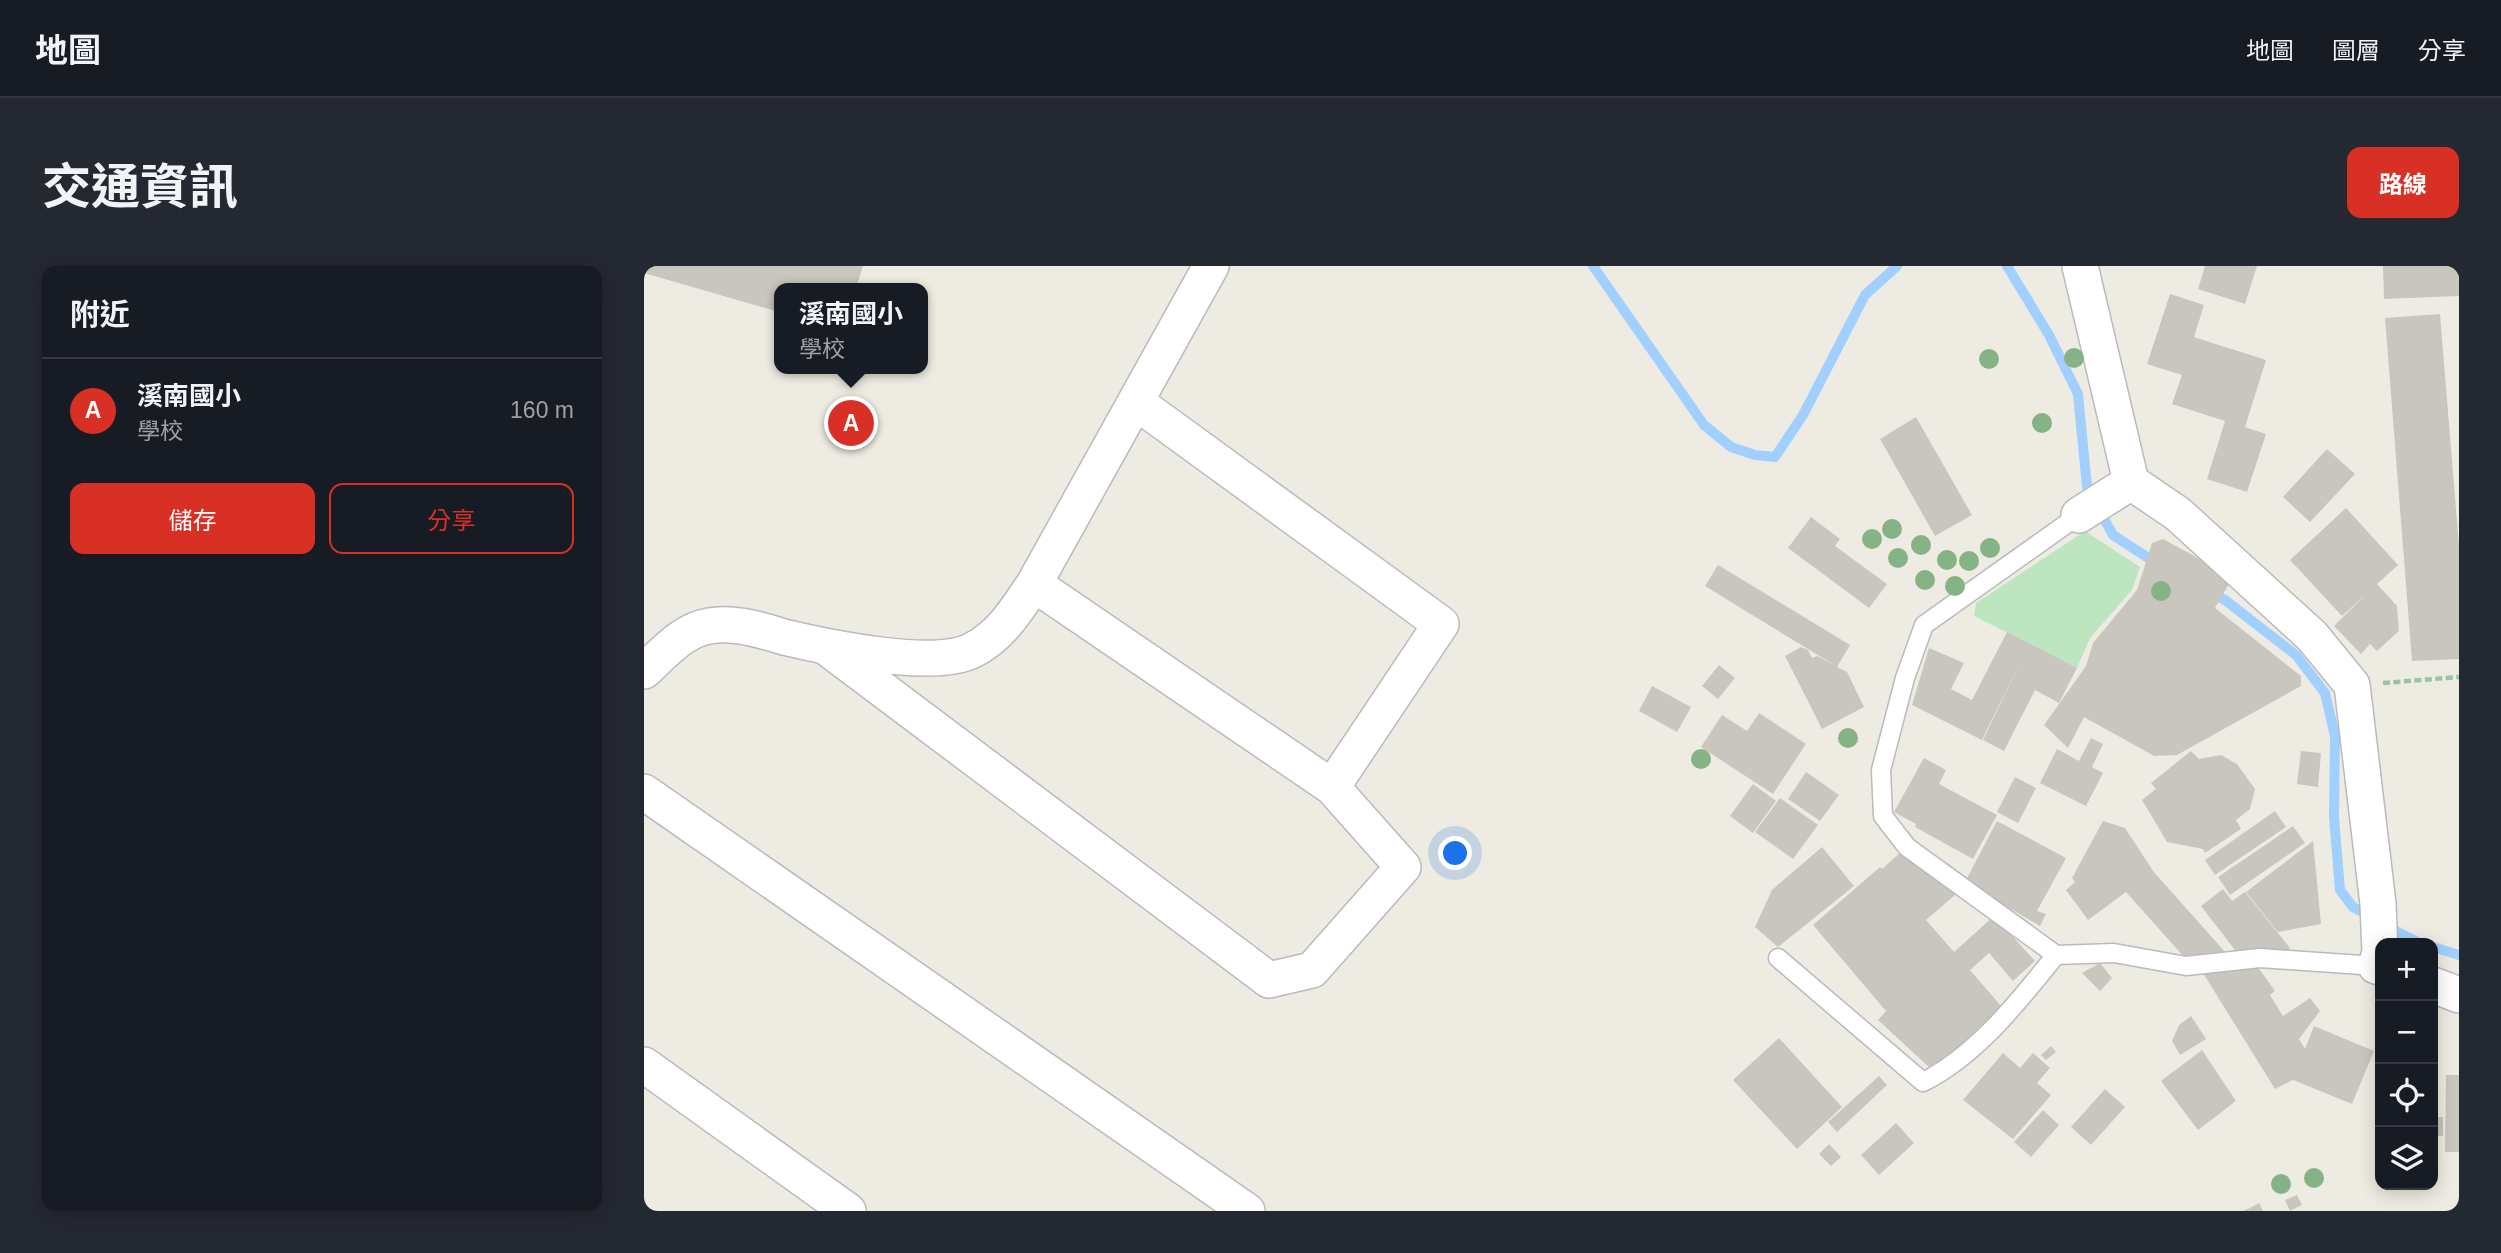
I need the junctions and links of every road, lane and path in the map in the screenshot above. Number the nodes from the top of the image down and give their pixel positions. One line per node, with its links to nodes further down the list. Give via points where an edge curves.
1 (1211, 266): 3 (street)
2 (2080, 266): 4 (street)
3 (1136, 402): 6 (street); 11 (street, via 1441,624)
4 (2121, 488): 5 (street); 10 (street, via 2178,514 2312,636)
5 (2080, 515): 14 (lane, via 1923,625 1881,770 1883,816 1907,847)
6 (1034, 584): 7 (street, via 1003,629 972,651 933,659); 11 (street)
7 (826, 647): 8 (street, via 743,626 708,626 680,638); 11 (street, via 1269,980 1312,970 1404,867)
8 (644, 671)
9 (2459, 677): 10 (path)
10 (2352, 685): 13 (street)
11 (1332, 786)
12 (644, 792): 21 (street)
13 (2379, 938)
14 (2056, 956): 15 (lane, via 1949,1069 1923,1082); 16 (lane, via 2113,953 2186,966 2260,958)
15 (1778, 958)
16 (2375, 961)
17 (2438, 987): 18 (street)
18 (2459, 995)
19 (644, 1065): 20 (street)
20 (848, 1211)
21 (1247, 1211)

